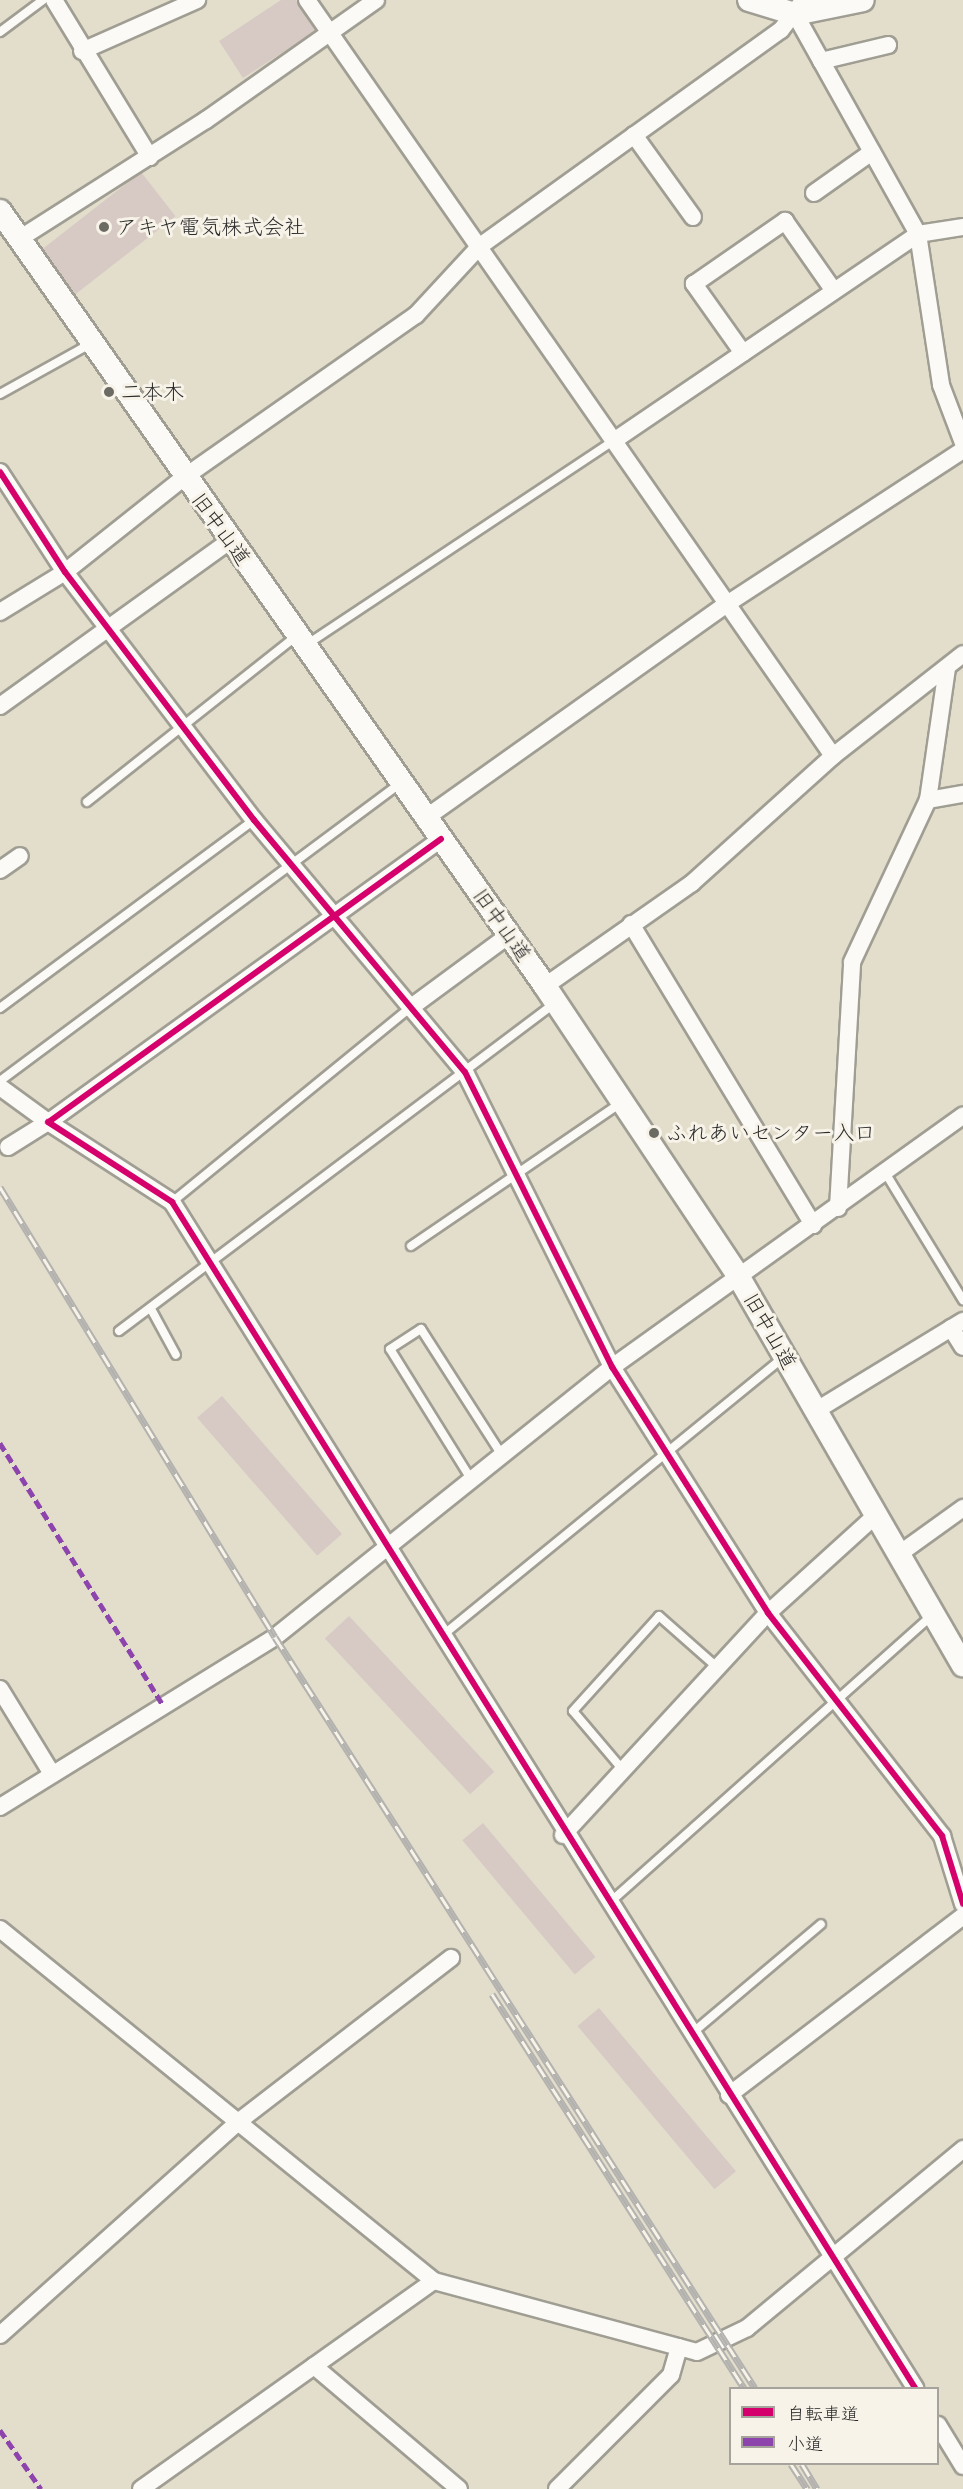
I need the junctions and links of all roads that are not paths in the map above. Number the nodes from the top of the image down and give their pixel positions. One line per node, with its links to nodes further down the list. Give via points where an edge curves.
1 (43, 0): 10 (lane)
2 (54, 0): 12 (street)
3 (197, 0): 12 (street)
4 (307, 0): 9 (street)
5 (376, 0): 9 (street)
6 (750, 0): 8 (main road)
7 (863, 0): 8 (main road)
8 (800, 7): 13 (street); 14 (street, via 781,30)
9 (328, 31): 16 (street); 23 (street)
10 (0, 32)
11 (888, 45): 13 (street)
12 (82, 51): 16 (street)
13 (821, 61): 15 (street)
14 (634, 135): 19 (street); 23 (street)
15 (872, 152): 17 (street); 21 (street)
16 (150, 157): 22 (street)
17 (814, 193)
18 (0, 211): 22 (main road, 旧中山道)
19 (693, 217)
20 (963, 227): 21 (street)
21 (918, 234): 24 (street); 28 (street, via 941,385)
22 (19, 238): 25 (main road, 旧中山道)
23 (480, 246): 29 (street); 32 (street, via 416,315)
24 (834, 291): 26 (street); 26 (street, via 785,221 694,284)
25 (90, 344): 27 (lane); 32 (main road, 旧中山道)
26 (743, 353): 29 (street)
27 (0, 394)
28 (961, 434)
29 (615, 440): 35 (street); 38 (lane)
30 (963, 450): 35 (street)
31 (0, 472): 34 (street)
32 (183, 478): 33 (main road, 旧中山道); 34 (street)
33 (230, 542): 37 (street); 38 (main road, 旧中山道)
34 (65, 572): 36 (street); 37 (street)
35 (730, 602): 43 (street); 48 (street)
36 (0, 612)
37 (108, 629): 41 (street); 42 (street)
38 (302, 640): 42 (lane); 44 (main road, 旧中山道)
39 (963, 654): 40 (street)
40 (947, 668): 43 (street); 46 (street)
41 (0, 706)
42 (181, 723): 47 (lane); 49 (street)
43 (833, 756): 55 (street, via 692,883)
44 (402, 782): 48 (main road, 旧中山道); 52 (lane)
45 (963, 794): 46 (street)
46 (928, 800): 70 (street, via 852,962)
47 (87, 802)
48 (427, 817): 50 (main road, 旧中山道)
49 (254, 820): 52 (street); 58 (lane)
50 (441, 839): 54 (street); 56 (main road, 旧中山道)
51 (20, 856): 53 (street)
52 (292, 867): 54 (street); 61 (lane)
53 (0, 870)
54 (333, 916): 59 (street); 65 (street)
55 (631, 924): 57 (street); 71 (street)
56 (509, 935): 57 (main road, 旧中山道); 59 (street)
57 (550, 994): 60 (lane); 63 (main road, 旧中山道)
58 (0, 1008)
59 (410, 1008): 60 (street); 69 (lane)
60 (465, 1072): 67 (street); 73 (lane)
61 (0, 1081)
62 (0, 1087): 65 (street)
63 (622, 1102): 67 (lane); 74 (main road, 旧中山道)
64 (963, 1116): 68 (street)
65 (48, 1122): 66 (street); 69 (street)
66 (8, 1147)
67 (513, 1172): 72 (lane); 82 (street)
68 (886, 1174): 70 (street); 75 (lane)
69 (172, 1202): 73 (street)
70 (838, 1208): 71 (street)
71 (813, 1224): 74 (street)
72 (411, 1246)
73 (211, 1263): 76 (lane); 89 (street)
74 (737, 1274): 81 (main road, 旧中山道); 82 (street)
75 (963, 1300)
76 (151, 1309): 78 (lane); 80 (lane)
77 (957, 1324): 79 (street); 83 (street)
78 (119, 1331)
79 (963, 1347)
80 (176, 1355)
81 (785, 1356): 83 (main road, 旧中山道); 84 (lane)
82 (612, 1367): 84 (street); 85 (street)
83 (817, 1410): 88 (main road, 旧中山道)
84 (668, 1452): 91 (street); 93 (lane)
85 (502, 1455): 86 (street); 86 (lane, via 420,1329 390,1349)
86 (471, 1479): 89 (street)
87 (963, 1508): 90 (street)
88 (875, 1516): 90 (main road, 旧中山道); 91 (street)
89 (386, 1548): 93 (street); 99 (street, via 274,1637)
90 (899, 1554): 92 (main road, 旧中山道)
91 (768, 1613): 95 (street); 97 (street)
92 (933, 1614): 94 (main road, 旧中山道); 97 (lane)
93 (442, 1635): 101 (street)
94 (963, 1666)
95 (718, 1668): 98 (street); 98 (lane, via 659,1616 573,1710)
96 (0, 1689): 99 (street)
97 (835, 1698): 102 (lane); 103 (street, via 942,1836)
98 (623, 1770): 101 (street)
99 (52, 1774): 100 (street)
100 (0, 1807)
101 (563, 1834): 102 (street)
102 (608, 1904): 108 (street)
103 (963, 1904)
104 (963, 1916): 109 (street)
105 (821, 1924): 108 (lane)
106 (2, 1935): 110 (street)
107 (451, 1958): 110 (street)
108 (690, 2034): 109 (street)
109 (729, 2095): 112 (street)
110 (238, 2122): 113 (street); 114 (street)
111 (963, 2149): 112 (street)
112 (832, 2256): 115 (street, via 726,2342 703,2351); 117 (street)
113 (434, 2281): 115 (street); 116 (street)
114 (0, 2335)
115 (679, 2347): 122 (street, via 671,2375)
116 (314, 2366): 120 (street); 121 (street)
117 (914, 2387)
118 (939, 2427): 119 (street)
119 (963, 2466)
120 (141, 2489)
121 (459, 2489)
122 (556, 2489)

